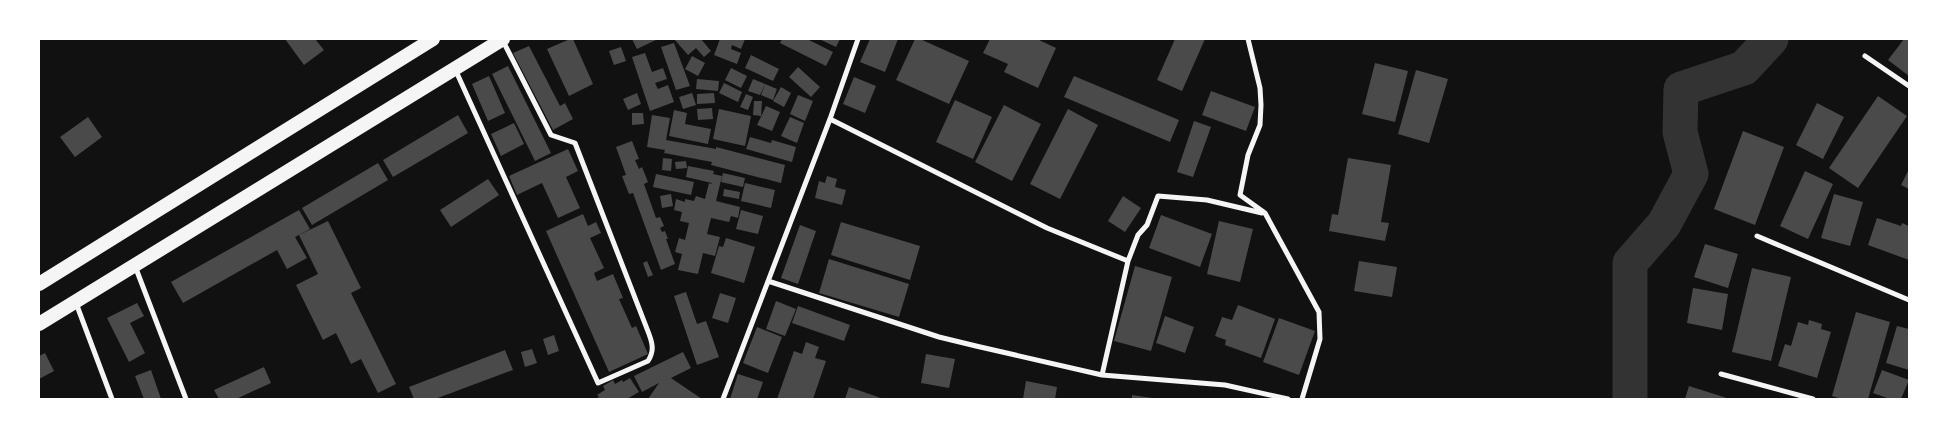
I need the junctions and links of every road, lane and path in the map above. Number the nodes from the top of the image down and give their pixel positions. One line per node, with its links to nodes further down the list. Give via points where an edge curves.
1 (433, 39): 14 (highway)
2 (503, 39): 6 (highway); 6 (street, via 551,135 576,143 650,334 653,353 648,361 598,383)
3 (858, 39): 8 (street)
4 (1248, 39): 9 (street, via 1260,88 1260,125 1248,154 1240,195)
5 (1865, 56): 7 (street)
6 (455, 69): 12 (highway)
7 (1909, 86)
8 (830, 119): 11 (street, via 1047,228); 13 (street)
9 (1265, 213): 11 (street, via 1207,200 1158,196); 24 (street, via 1319,312 1320,339)
10 (1756, 236): 15 (street)
11 (1128, 261): 19 (street)
12 (135, 265): 16 (highway); 21 (street)
13 (768, 281): 19 (street, via 939,337); 22 (street)
14 (39, 284)
15 (1909, 300)
16 (76, 303): 17 (highway); 20 (street)
17 (39, 324)
18 (1721, 374): 25 (street)
19 (1102, 375): 23 (street, via 1225,385)
20 (112, 399)
21 (186, 399)
22 (723, 399)
23 (1288, 399)
24 (1302, 399)
25 (1813, 399)

